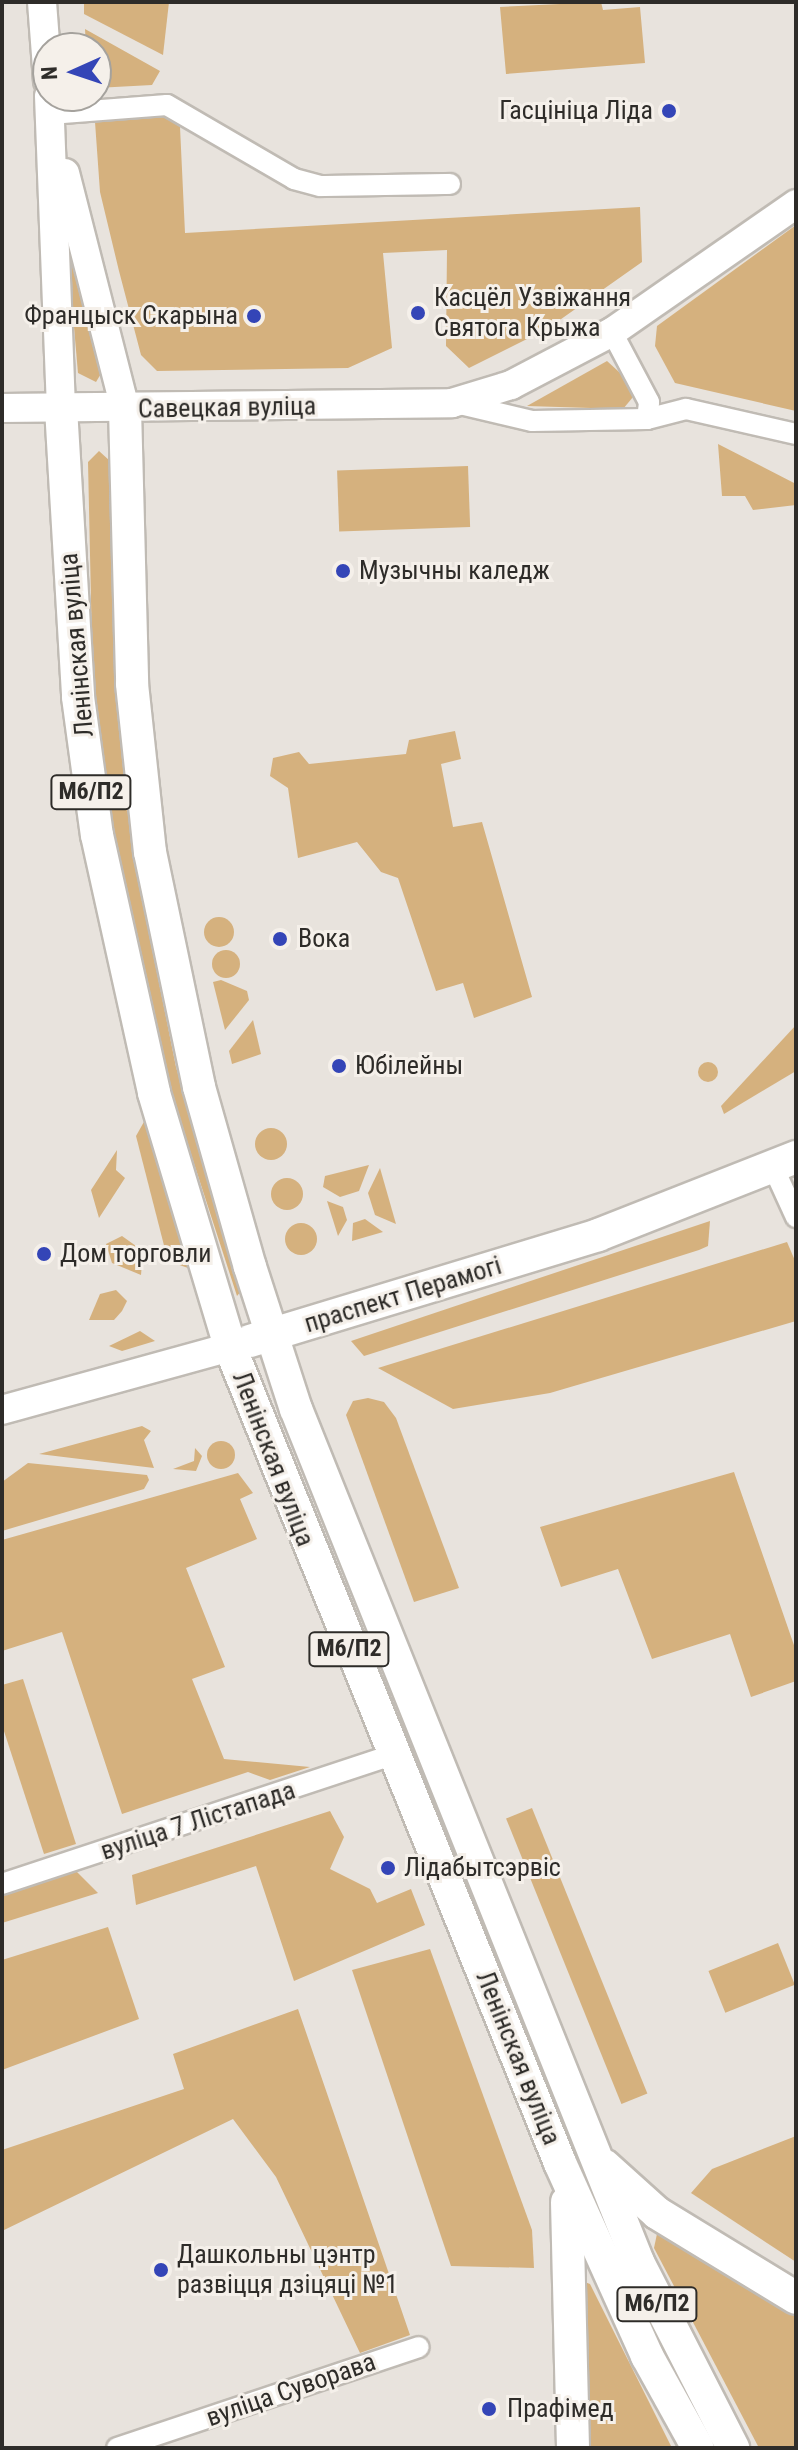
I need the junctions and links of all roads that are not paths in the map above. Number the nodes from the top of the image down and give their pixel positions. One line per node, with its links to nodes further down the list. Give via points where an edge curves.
1 (42, 2): 2 (main road)
2 (44, 32)
3 (112, 105): 6 (street, via 167,105 294,179 320,186)
4 (50, 112): 11 (main road)
5 (52, 112): 12 (main road)
6 (450, 184)
7 (796, 204): 8 (main road, Савецкая вуліца)
8 (612, 332): 9 (main road, Савецкая вуліца, via 511,385); 13 (street, via 649,402)
9 (452, 403): 12 (main road, Савецкая вуліца); 13 (street, via 532,421)
10 (2, 408): 11 (main road, Савецкая вуліца)
11 (61, 408): 12 (main road, Савецкая вуліца); 18 (main road, Ленінская вуліца / М6/П2, via 78,697 97,835 154,1093)
12 (125, 409): 17 (main road, Ленінская вуліца / М6/П2, via 132,684 150,852 199,1087)
13 (647, 419): 14 (street, via 686,409)
14 (796, 434)
15 (785, 1163): 16 (street); 17 (main road, праспект Перамогі, via 598,1235)
16 (796, 1217)
17 (270, 1334): 18 (main road, праспект Перамогі); 22 (main road, Ленінская вуліца / М6/П2)
18 (230, 1347): 19 (main road, праспект Перамогі); 20 (main road, Ленінская вуліца / М6/П2)
19 (2, 1410)
20 (393, 1755): 21 (street, вуліца 7 Лістапада); 23 (main road, Ленінская вуліца / М6/П2)
21 (2, 1884)
22 (594, 2153): 24 (main road, via 657,2213); 29 (main road, Ленінская вуліца / М6/П2, via 671,2335)
23 (560, 2163): 27 (main road, via 574,2275); 28 (main road, Ленінская вуліца / М6/П2, via 647,2356)
24 (796, 2298)
25 (419, 2347): 26 (street, вуліца Суворава)
26 (117, 2448)
27 (573, 2448)
28 (698, 2448)
29 (733, 2448)

